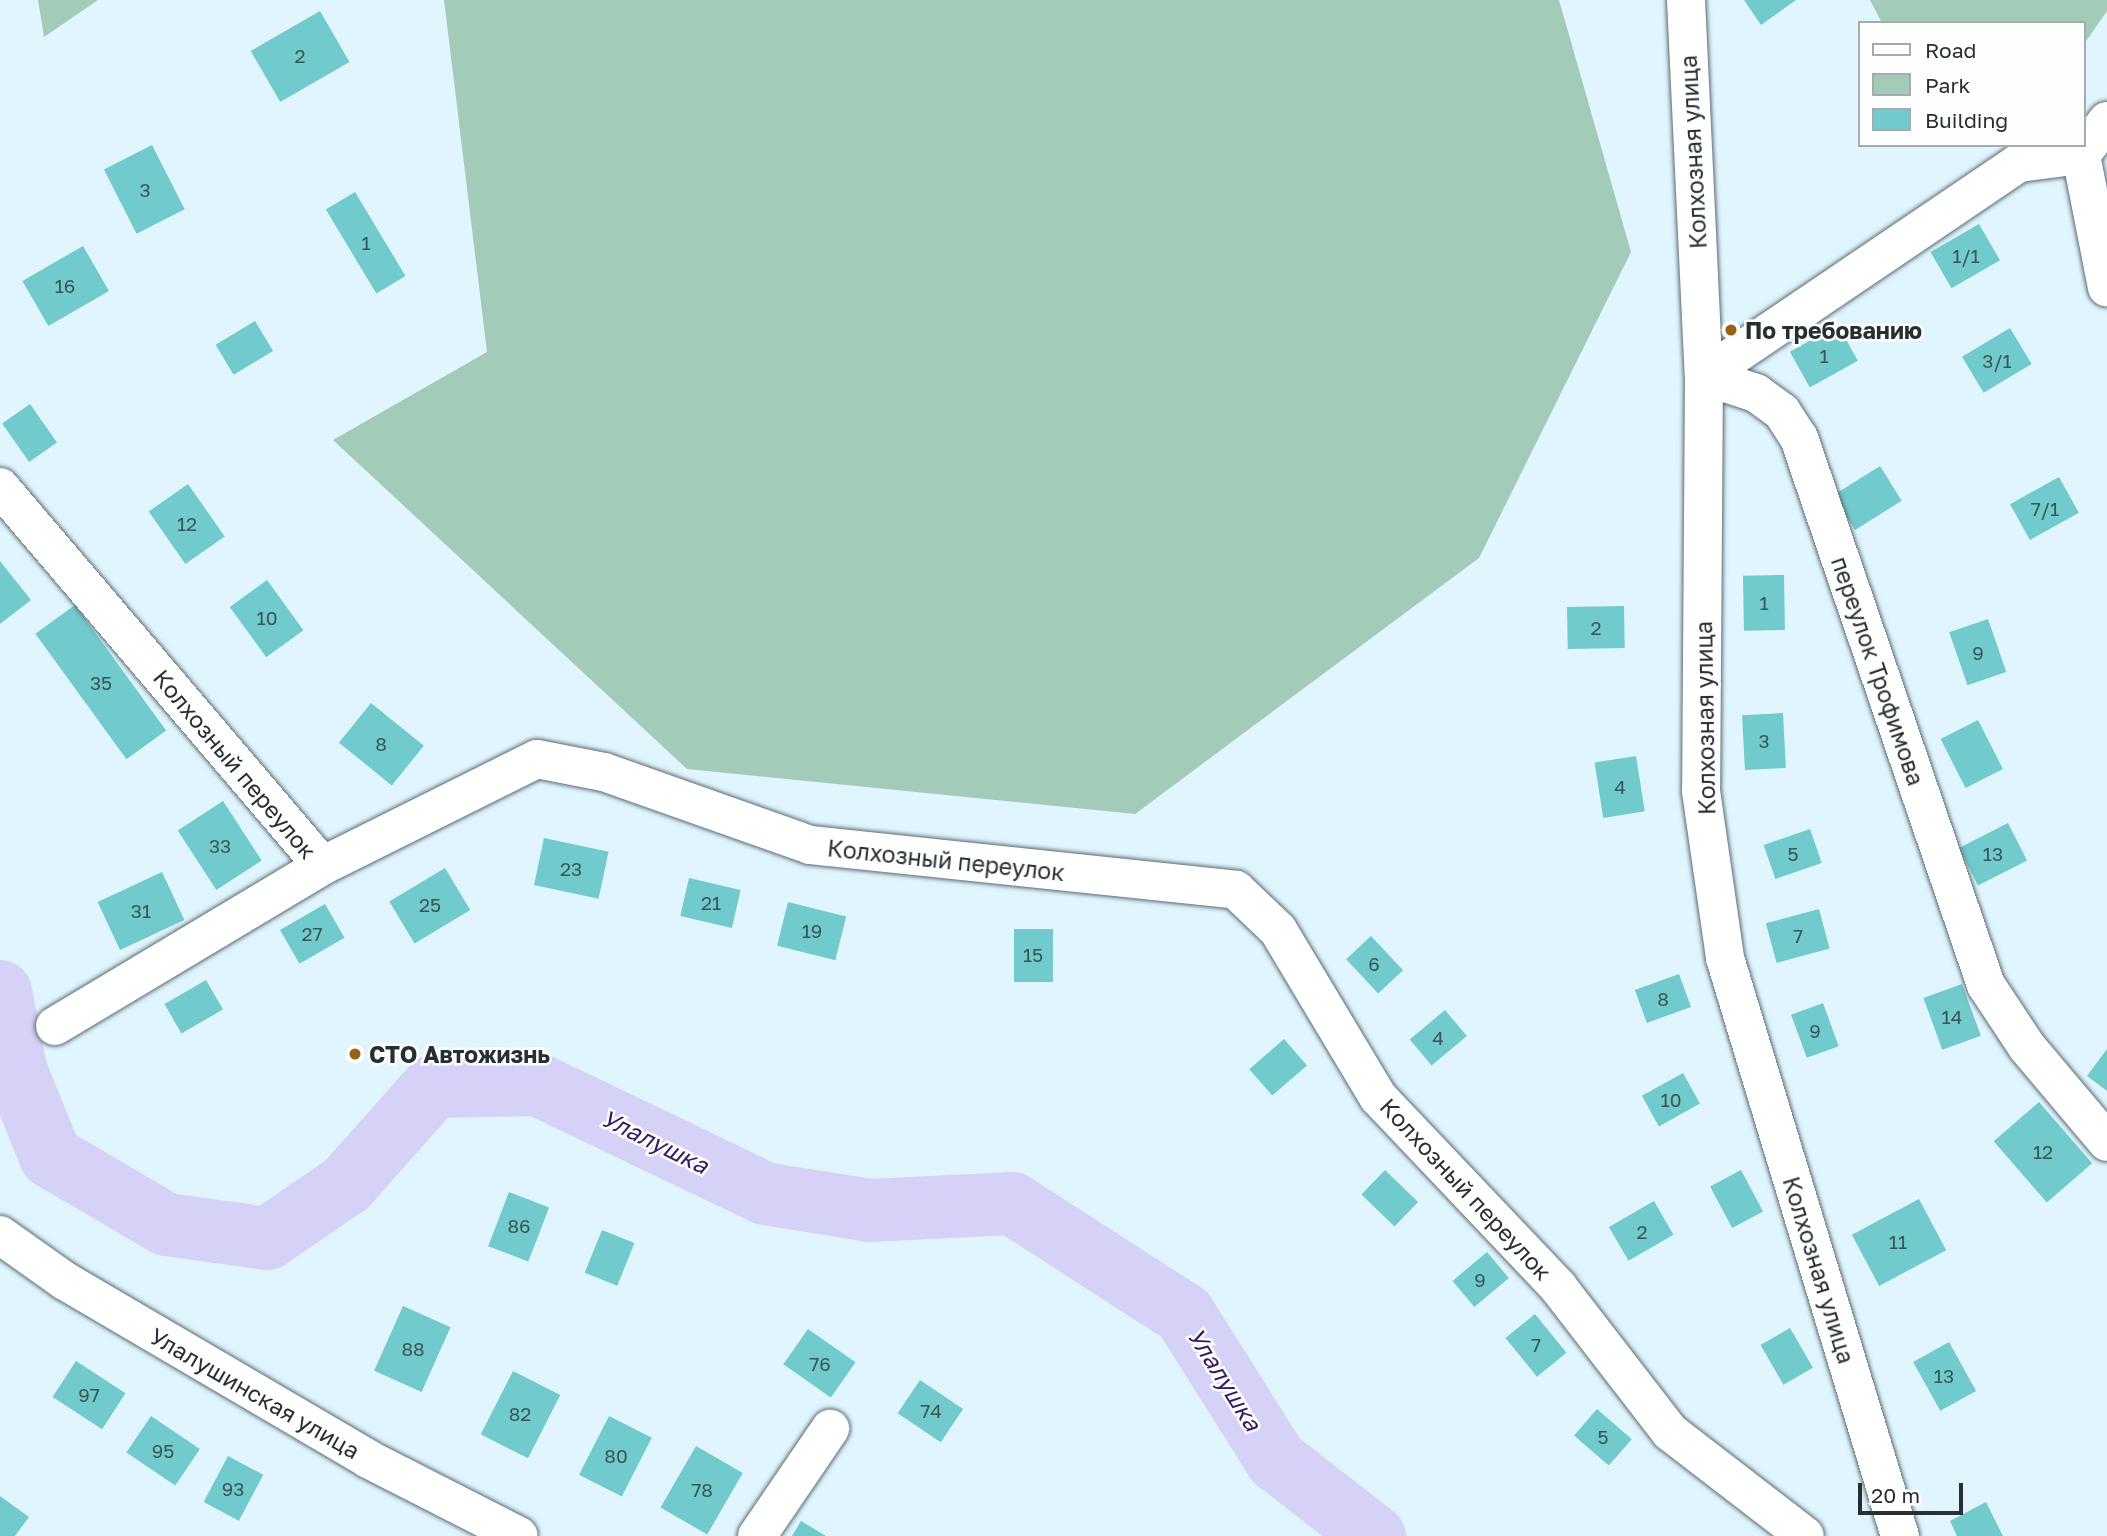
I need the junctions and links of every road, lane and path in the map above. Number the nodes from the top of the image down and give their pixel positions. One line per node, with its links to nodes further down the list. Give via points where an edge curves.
1 (1686, 0): 5 (street, Колхозная улица)
2 (2107, 121): 3 (street)
3 (2081, 155): 4 (street); 5 (street, via 2019,163)
4 (2107, 287)
5 (1704, 376): 9 (street, переулок Трофимова, via 1756,393 1782,412 1799,438 1986,985 2002,1013); 15 (street, Колхозная улица, via 1701,791 1725,958)
6 (0, 488): 7 (street, Колхозный переулок)
7 (323, 866): 8 (street); 14 (street, Колхозный переулок, via 537,759 604,772 810,845 937,863 1236,890 1278,930 1378,1097 1558,1287 1670,1432)
8 (55, 1026)
9 (2107, 1142)
10 (0, 1235): 12 (street, Улалушинская улица, via 65,1281 368,1458)
11 (830, 1429): 13 (street)
12 (519, 1536)
13 (757, 1536)
14 (1805, 1536)
15 (1900, 1536)

